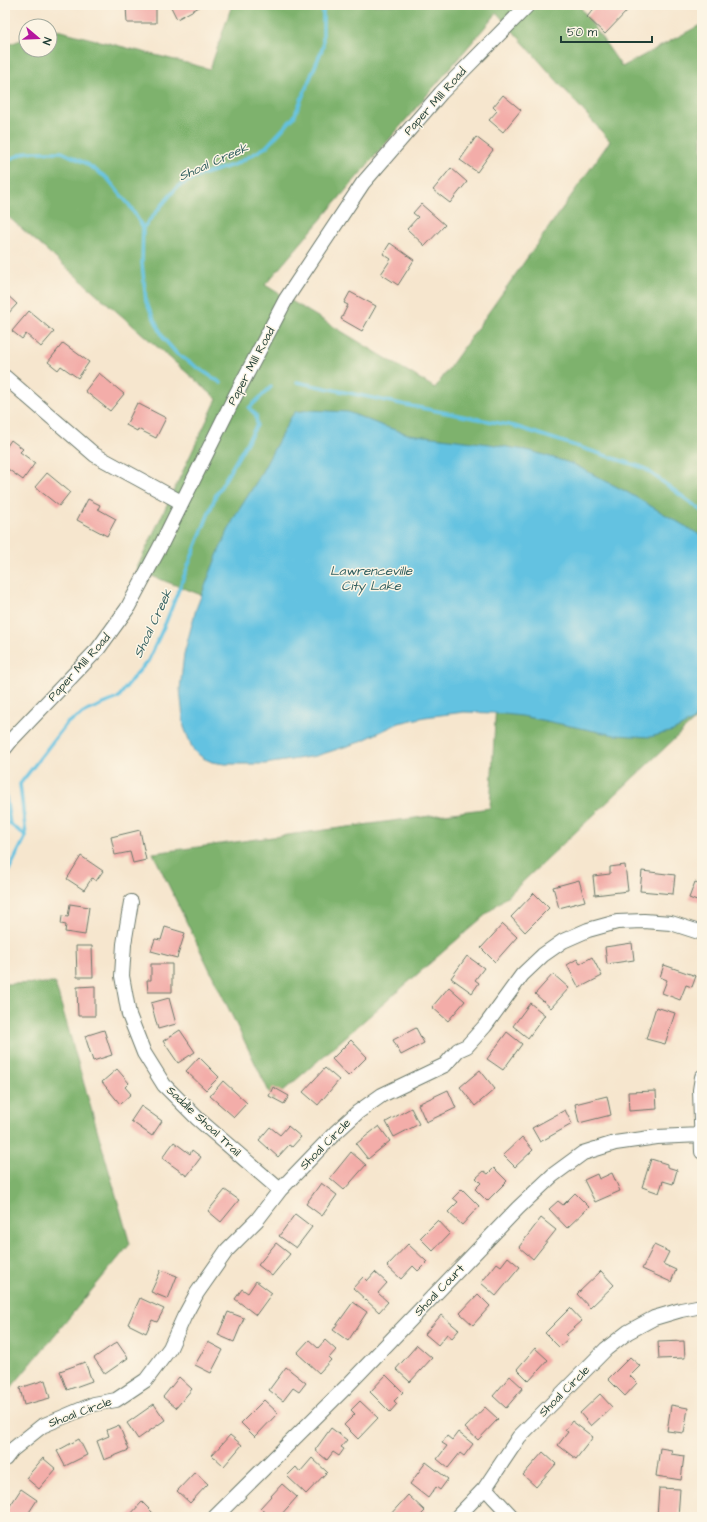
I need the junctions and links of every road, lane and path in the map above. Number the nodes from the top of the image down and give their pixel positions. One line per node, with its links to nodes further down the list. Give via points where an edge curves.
1 (528, 5): 3 (street, Paper Mill Road, via 441,92 363,183 286,299)
2 (5, 377): 3 (street, via 95,456)
3 (181, 502): 4 (street, Paper Mill Road, via 123,615 98,650)
4 (5, 748)
5 (131, 902): 10 (street, Saddle Shoal Trail, via 122,976 129,1016 144,1053 164,1085 198,1119)
6 (702, 933): 10 (street, Shoal Circle, via 671,923 617,922 562,941 522,975 467,1046 458,1050 445,1065 382,1095 358,1112)
7 (702, 1077): 8 (street)
8 (701, 1135): 9 (street); 14 (street, Shoal Court, via 657,1137 615,1143 583,1152 553,1175)
9 (702, 1152)
10 (280, 1190): 12 (street, Shoal Circle, via 257,1220 227,1250 197,1293 170,1348 146,1380 116,1400 94,1404 42,1426 12,1450)
11 (702, 1306): 13 (street, Shoal Circle, via 654,1318 628,1332 606,1349 519,1437)
12 (5, 1459)
13 (485, 1488): 15 (street, Shoal Circle); 16 (street)
14 (215, 1517)
15 (457, 1517)
16 (512, 1517)

